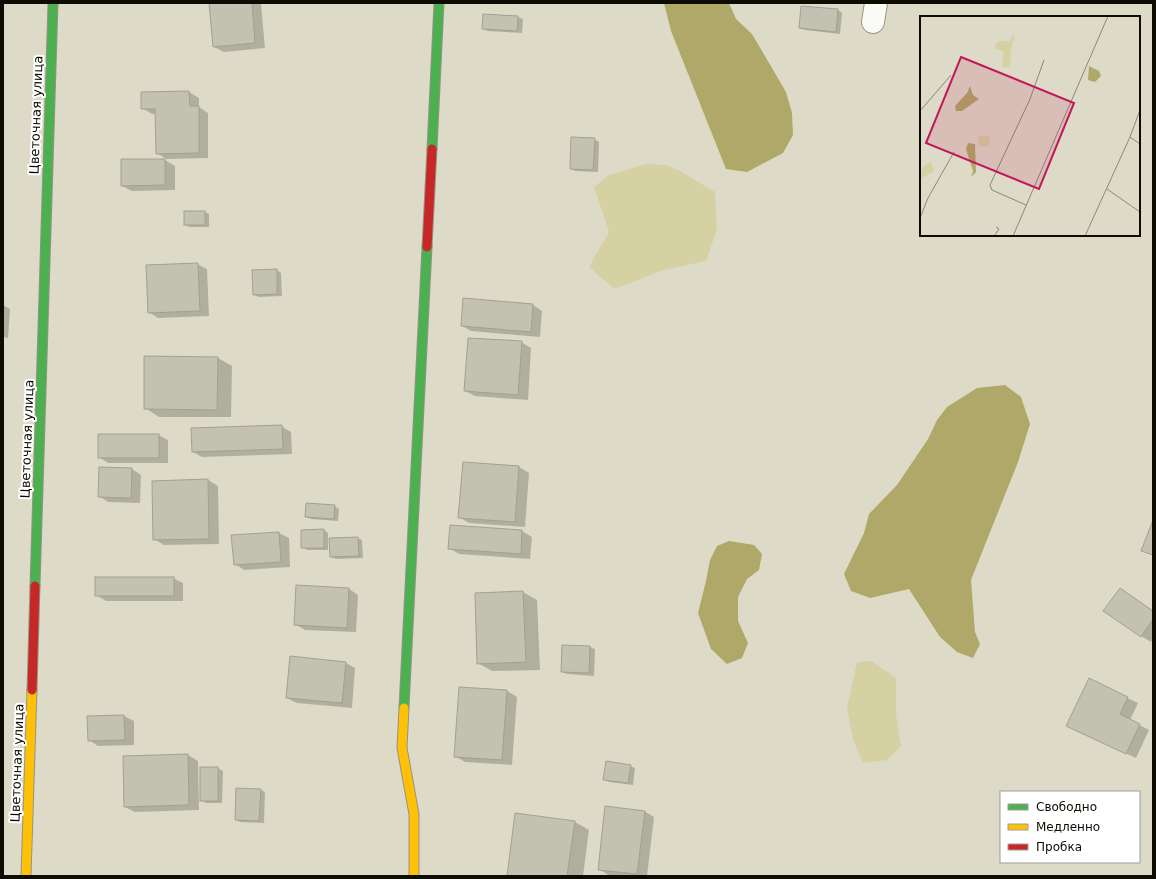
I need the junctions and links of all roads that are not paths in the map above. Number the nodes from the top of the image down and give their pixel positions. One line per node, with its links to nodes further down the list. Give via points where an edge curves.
1 (53, 3): 3 (street, Цветочная улица)
2 (440, 3): 4 (street, via 402,748 414,814)
3 (26, 876)
4 (414, 876)

